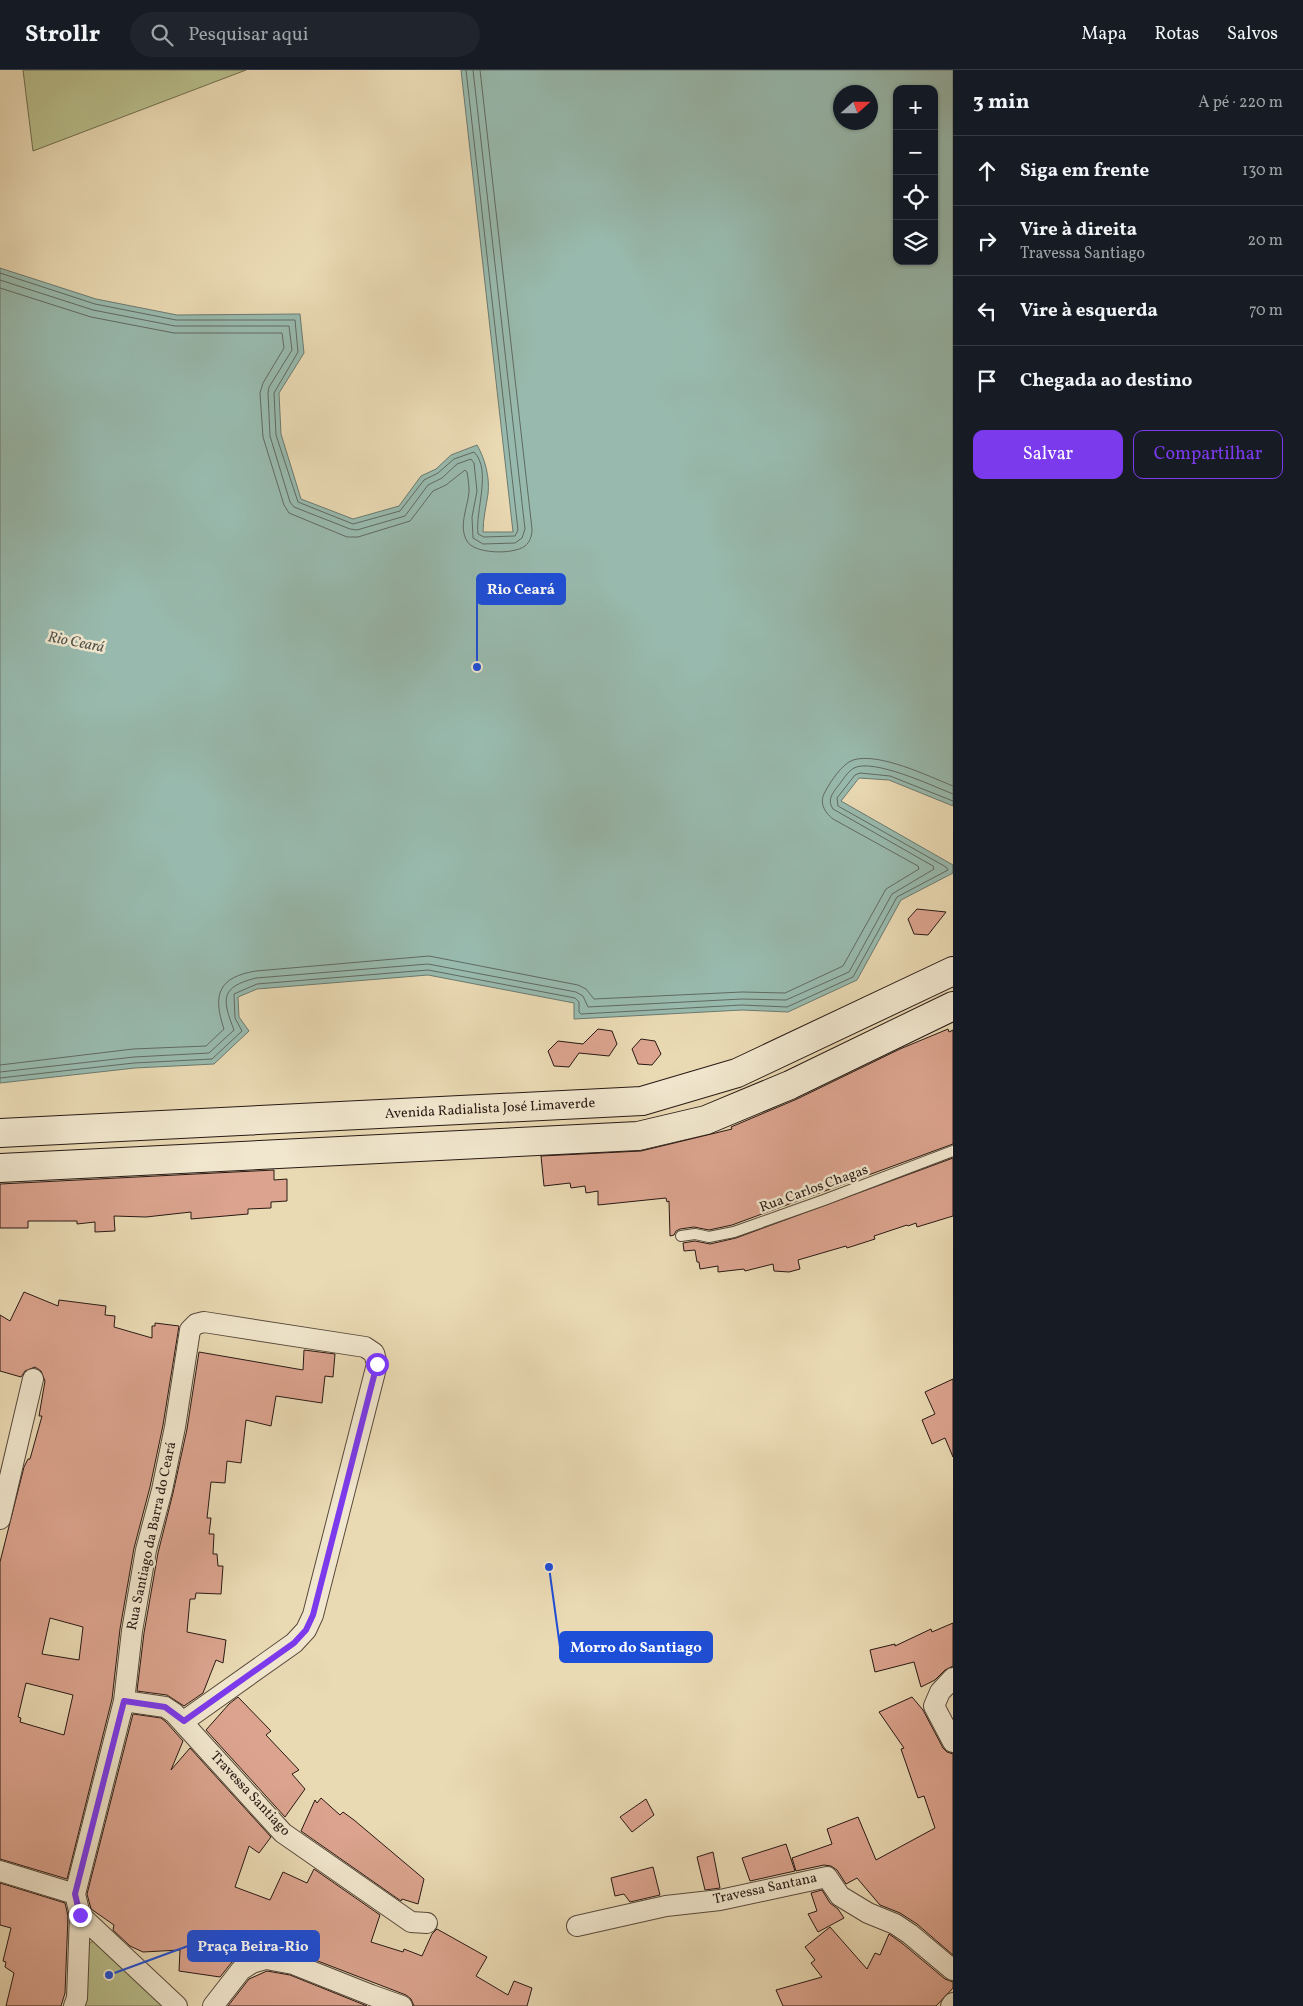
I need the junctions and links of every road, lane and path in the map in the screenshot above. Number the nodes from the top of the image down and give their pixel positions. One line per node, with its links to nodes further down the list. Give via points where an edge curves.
1 (953, 970): 3 (main road, Avenida Radialista José Limaverde, via 737,1073 642,1101)
2 (953, 1006): 7 (main road, via 790,1085 706,1120 638,1136)
3 (267, 1120): 4 (main road, Avenida Radialista José Limaverde); 7 (main road)
4 (216, 1122): 5 (main road, Avenida Radialista José Limaverde); 8 (main road)
5 (0, 1133)
6 (953, 1151): 10 (lane, Rua Carlos Chagas, via 734,1232)
7 (267, 1153): 8 (main road)
8 (215, 1156): 9 (main road)
9 (0, 1168)
10 (681, 1236)
11 (33, 1379): 12 (street)
12 (0, 1519)
13 (953, 1678): 16 (street, via 940,1692 934,1706)
14 (124, 1701): 15 (street, Travessa Santiago, via 165,1707); 15 (street, Rua Santiago da Barra do Ceará, via 146,1550 175,1427 190,1330 204,1322 365,1347 374,1353 377,1364 313,1615 306,1630 294,1643); 18 (street, Rua Santiago da Barra do Ceará)
15 (184, 1721): 20 (street, Travessa Santiago, via 283,1833 411,1922)
16 (953, 1742)
17 (0, 1871): 18 (street)
18 (75, 1894): 19 (street, Rua Santiago da Barra do Ceará)
19 (80, 1915): 23 (street, Rua Santiago da Barra do Ceará); 24 (street)
20 (427, 1923)
21 (577, 1926): 22 (street, Travessa Santana, via 666,1906 720,1900 827,1877 840,1896 895,1924)
22 (953, 1970)
23 (74, 2006)
24 (177, 2006)
25 (213, 2006): 26 (street, via 241,1970 266,1959 292,1964)
26 (402, 2006)

